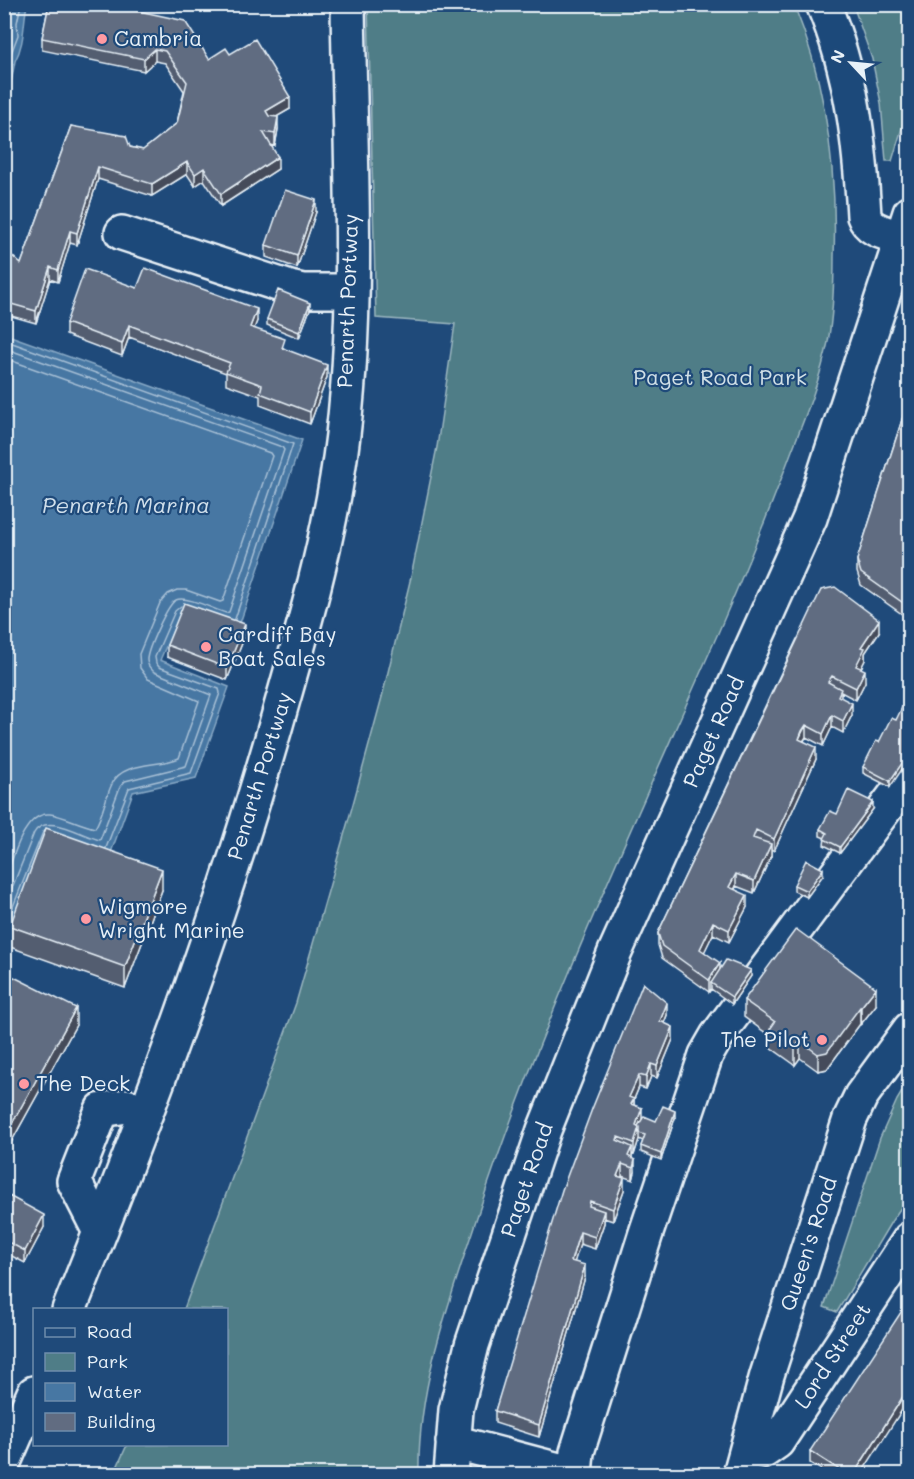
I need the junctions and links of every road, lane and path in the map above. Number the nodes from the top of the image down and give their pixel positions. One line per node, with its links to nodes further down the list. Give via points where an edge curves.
1 (348, 4): 5 (street, Penarth Portway)
2 (824, 4): 3 (street, Paget Road, via 854,109 866,224 872,228)
3 (905, 226): 13 (street, Paget Road, via 810,518 615,952 544,1130 475,1336 460,1391)
4 (122, 233): 5 (street, via 290,288)
5 (351, 291): 8 (street, Penarth Portway, via 342,441 325,539 285,694 238,851)
6 (909, 775): 17 (street, via 706,1055 577,1452)
7 (909, 1029): 15 (street, Queen's Road, via 861,1096 850,1119)
8 (145, 1113): 9 (street, Penarth Portway); 9 (street, via 126,1106 102,1110 74,1181)
9 (100, 1232): 11 (street, Penarth Portway)
10 (909, 1239): 15 (street, Lord Street, via 777,1442)
11 (70, 1308)
12 (33, 1395): 14 (street)
13 (453, 1442): 16 (street, Paget Road); 17 (street)
14 (4, 1462)
15 (742, 1465)
16 (451, 1474)
17 (574, 1474)

